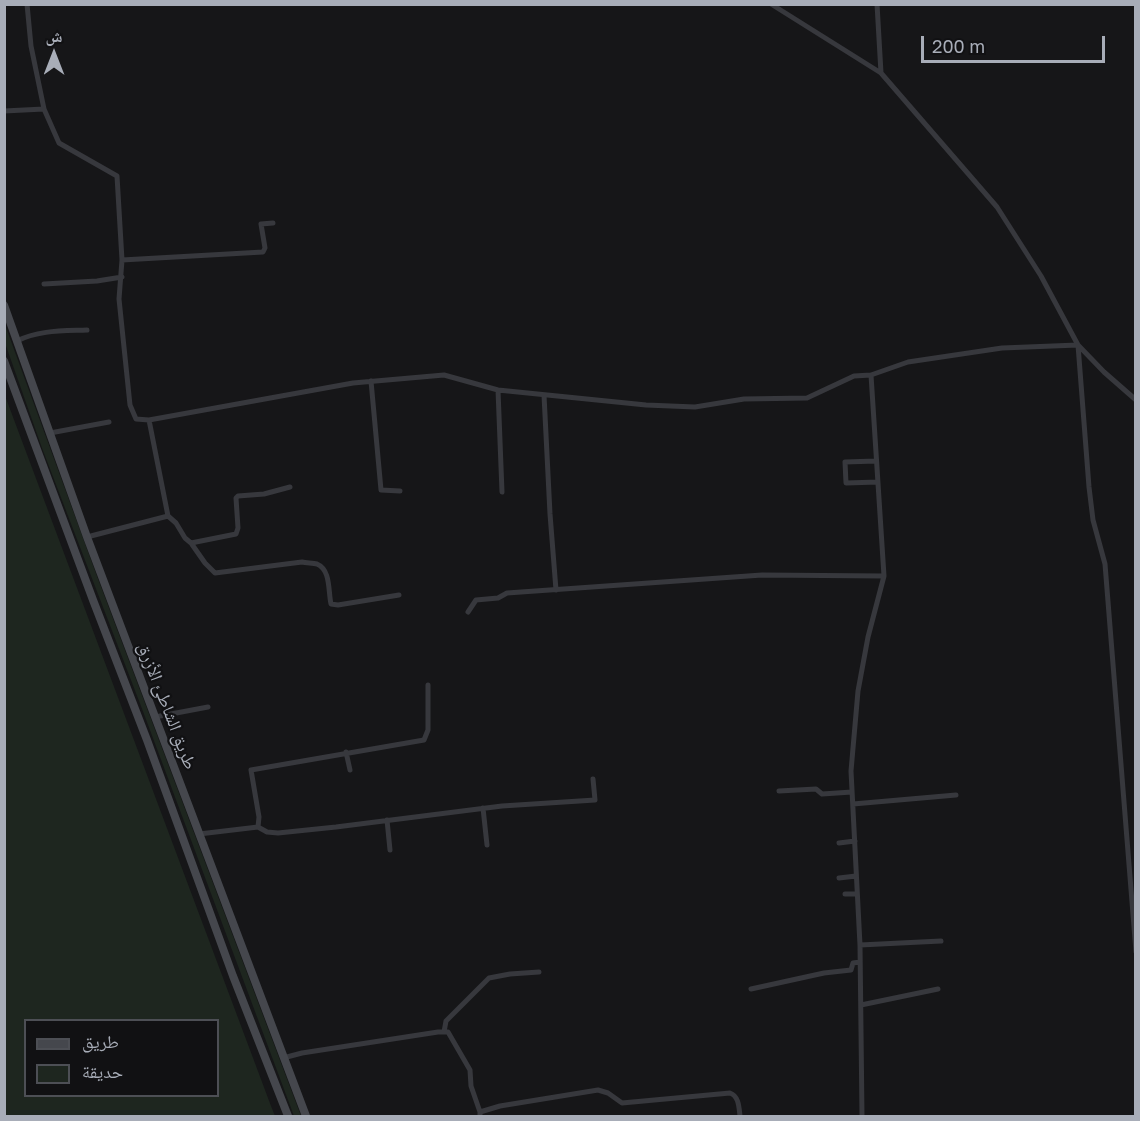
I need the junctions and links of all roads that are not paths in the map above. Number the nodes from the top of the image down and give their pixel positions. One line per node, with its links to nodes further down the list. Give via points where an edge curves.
1 (27, 4): 5 (street)
2 (771, 4): 4 (street)
3 (877, 4): 4 (street)
4 (880, 73): 14 (street, via 997,207 1041,276)
5 (44, 109): 6 (street); 8 (street, via 59,143 117,176)
6 (4, 111)
7 (273, 223): 8 (street, via 261,224 263,252)
8 (122, 260): 9 (street)
9 (122, 277): 10 (street); 21 (street, via 119,300 130,405 136,419)
10 (44, 284)
11 (4, 305): 13 (main road, طريق الشاطئ الأزرق)
12 (87, 330): 13 (street, via 54,332)
13 (17, 341): 23 (main road, طريق الشاطئ الأزرق)
14 (1078, 345): 16 (street, via 1002,348 908,362); 20 (street); 60 (street, via 1093,520 1105,564)
15 (4, 361): 69 (main road, طريق الشاطئ الأزرق, via 232,976)
16 (870, 375): 19 (street, via 854,376 807,398 744,399 695,407); 24 (street)
17 (371, 381): 18 (street, via 444,375); 21 (street); 27 (street, via 381,490)
18 (498, 390): 19 (street); 28 (street)
19 (544, 395): 33 (street)
20 (1136, 400)
21 (149, 420): 29 (street)
22 (109, 422): 23 (street)
23 (50, 433): 30 (main road, طريق الشاطئ الأزرق)
24 (876, 461): 25 (street); 25 (street, via 845,462 846,483)
25 (878, 482): 32 (street)
26 (290, 487): 31 (street, via 238,496 236,534)
27 (399, 491)
28 (502, 492)
29 (168, 516): 30 (street); 31 (street)
30 (87, 537): 38 (main road, طريق الشاطئ الأزرق)
31 (191, 543): 34 (street, via 215,573 302,562 317,564 328,579 331,604)
32 (884, 576): 33 (street, via 762,575); 43 (street, via 867,637 858,691)
33 (556, 590): 35 (street, via 507,592 498,598 476,600)
34 (399, 595)
35 (468, 612)
36 (429, 685): 39 (street, via 428,730 424,740)
37 (208, 707): 38 (street)
38 (155, 717): 49 (main road, طريق الشاطئ الأزرق)
39 (346, 752): 40 (street); 48 (street, via 251,770)
40 (350, 770)
41 (593, 778): 46 (street, via 595,800)
42 (779, 792): 43 (street)
43 (852, 792): 45 (street)
44 (956, 795): 45 (street)
45 (853, 804): 50 (street)
46 (483, 808): 47 (street); 52 (street)
47 (387, 820): 48 (street, via 278,833); 53 (street)
48 (258, 827): 49 (street)
49 (199, 834): 67 (main road, طريق الشاطئ الأزرق)
50 (855, 841): 51 (street); 54 (street)
51 (839, 843)
52 (487, 844)
53 (390, 850)
54 (856, 876): 55 (street); 57 (street)
55 (839, 878)
56 (845, 894): 57 (street)
57 (857, 894): 59 (street)
58 (941, 941): 59 (street)
59 (860, 945): 61 (street)
60 (1136, 952)
61 (860, 962): 63 (street, via 852,963 851,970); 65 (street)
62 (539, 972): 66 (street, via 489,978 446,1021)
63 (751, 989)
64 (938, 989): 65 (street)
65 (861, 1005): 72 (street)
66 (444, 1032): 67 (street); 68 (street, via 451,1036 470,1070)
67 (283, 1058): 70 (main road, طريق الشاطئ الأزرق)
68 (480, 1114): 71 (street, via 500,1106 598,1090 622,1103 730,1093 737,1099)
69 (288, 1116)
70 (306, 1116)
71 (740, 1116)
72 (862, 1116)

